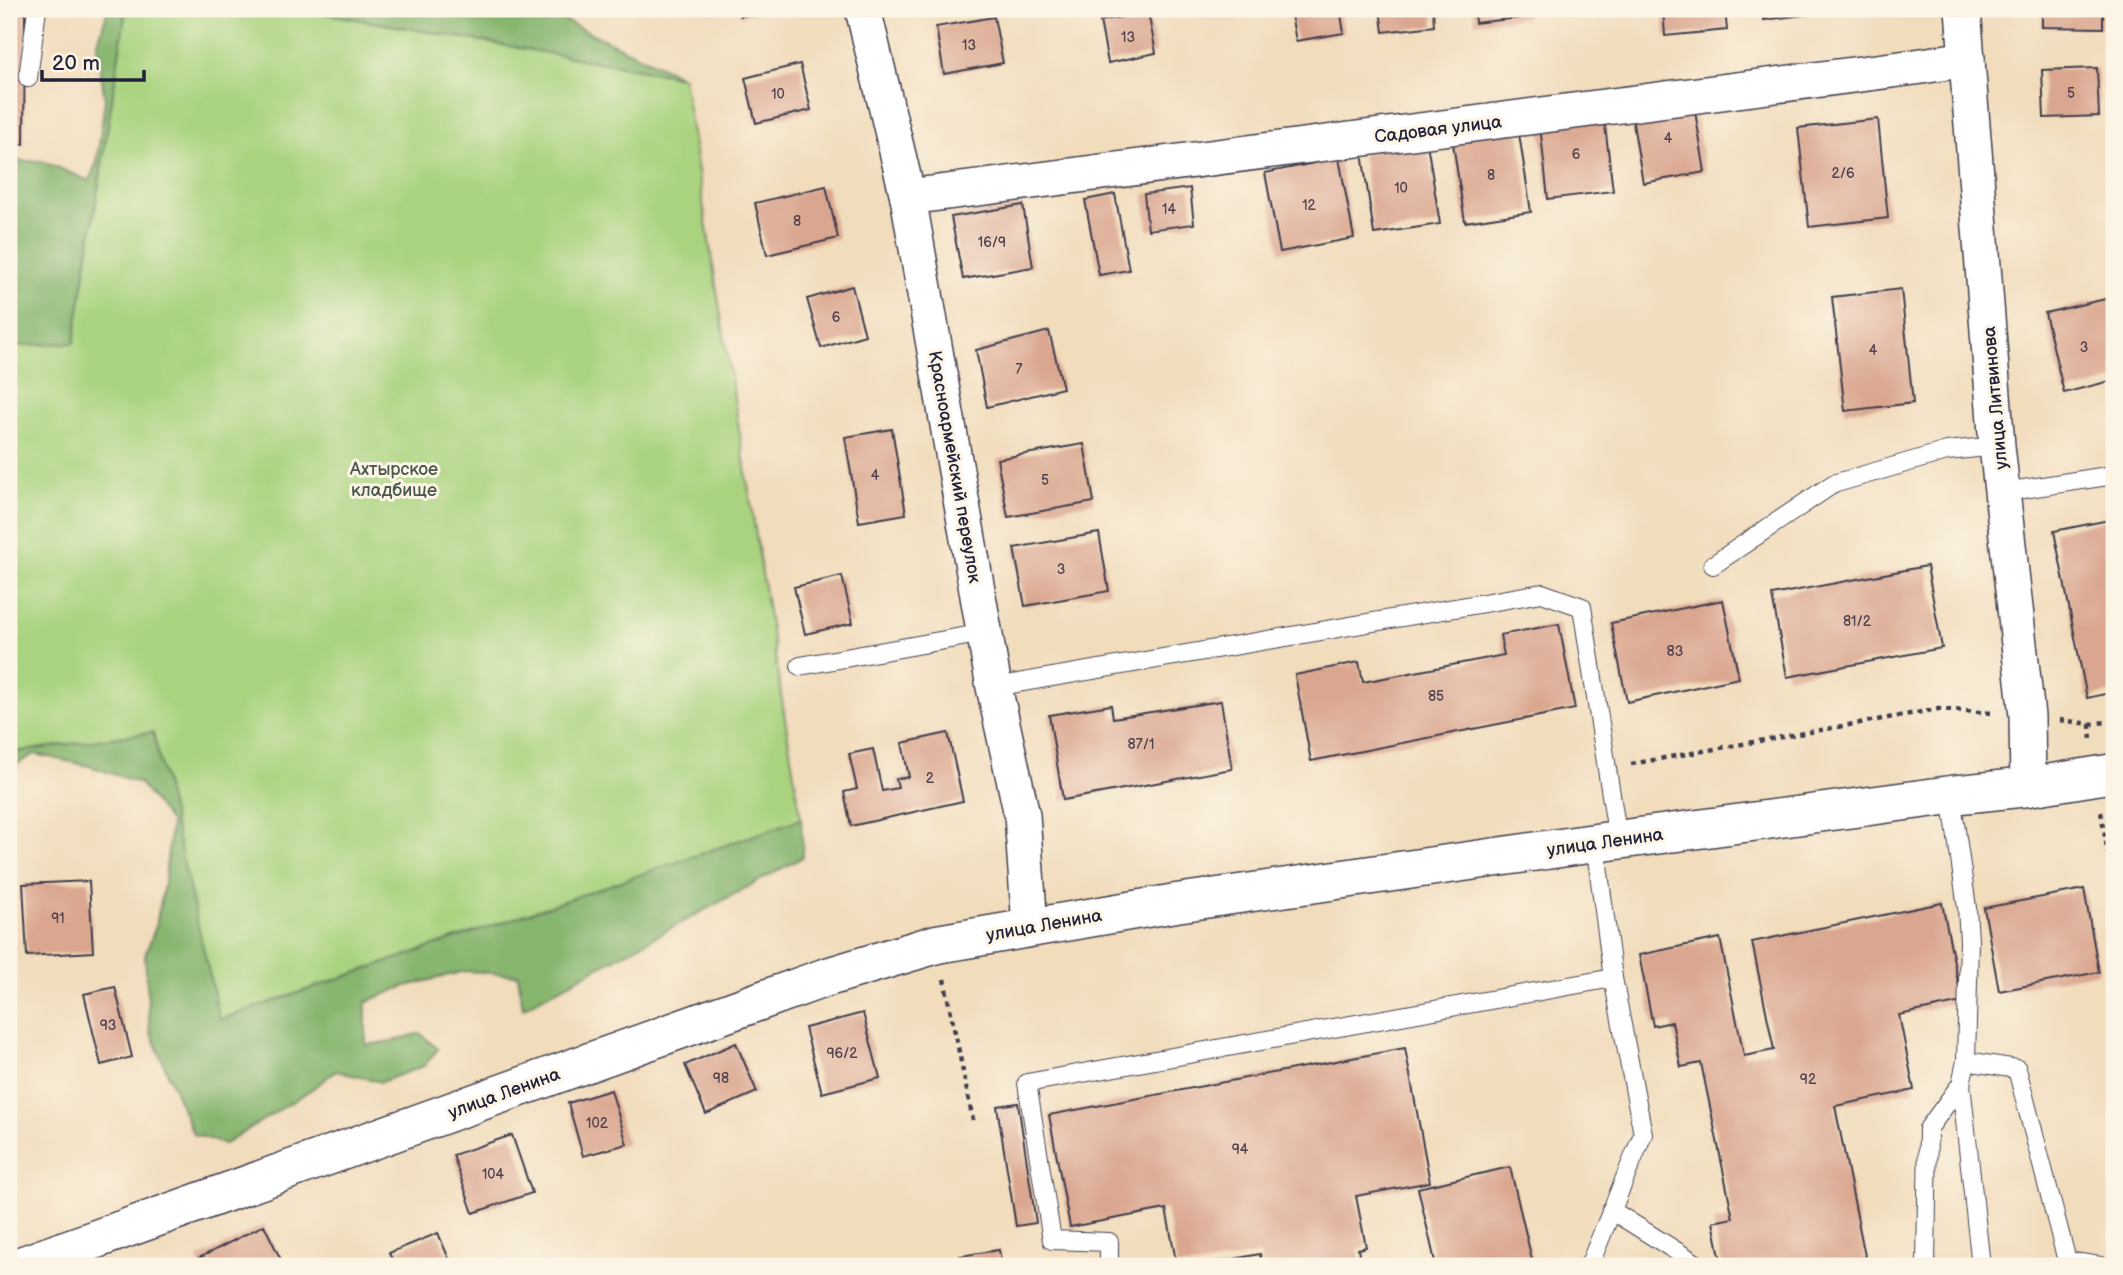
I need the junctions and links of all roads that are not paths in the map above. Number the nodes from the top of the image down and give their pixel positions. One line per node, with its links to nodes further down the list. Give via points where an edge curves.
1 (37, 9): 5 (lane)
2 (863, 9): 6 (street, Красноармейский переулок)
3 (1963, 9): 4 (street, улица Литвинова)
4 (1967, 59): 6 (street, Садовая улица); 7 (street, улица Литвинова)
5 (28, 78)
6 (908, 197): 11 (street, Красноармейский переулок)
7 (1997, 446): 9 (street, улица Литвинова); 10 (lane, via 1947,452 1833,484)
8 (2114, 475): 9 (lane)
9 (2004, 492): 15 (street, улица Литвинова, via 2027,716)
10 (1713, 565)
11 (984, 632): 12 (lane); 13 (street, Красноармейский переулок)
12 (800, 666)
13 (994, 687): 17 (lane, via 1542,593 1582,607 1606,769); 18 (street, Красноармейский переулок, via 1022,815)
14 (2114, 773): 15 (main road, улица Ленина)
15 (2028, 787): 16 (main road, улица Ленина)
16 (1951, 795): 17 (main road, улица Ленина); 20 (lane, via 1969,941)
17 (1606, 842): 18 (main road, улица Ленина); 19 (lane)
18 (1030, 927): 23 (main road, улица Ленина, via 937,944 811,983)
19 (1613, 978): 22 (lane, via 1643,1134); 24 (lane, via 1027,1083 1052,1240 1109,1242)
20 (1966, 1060): 21 (lane); 29 (lane, via 2017,1069 2067,1261)
21 (1961, 1084): 27 (lane, via 1928,1129); 28 (lane)
22 (1611, 1210): 25 (lane); 26 (lane)
23 (21, 1266)
24 (1109, 1266)
25 (1589, 1266)
26 (1700, 1266)
27 (1926, 1266)
28 (1981, 1266)
29 (2100, 1266)

